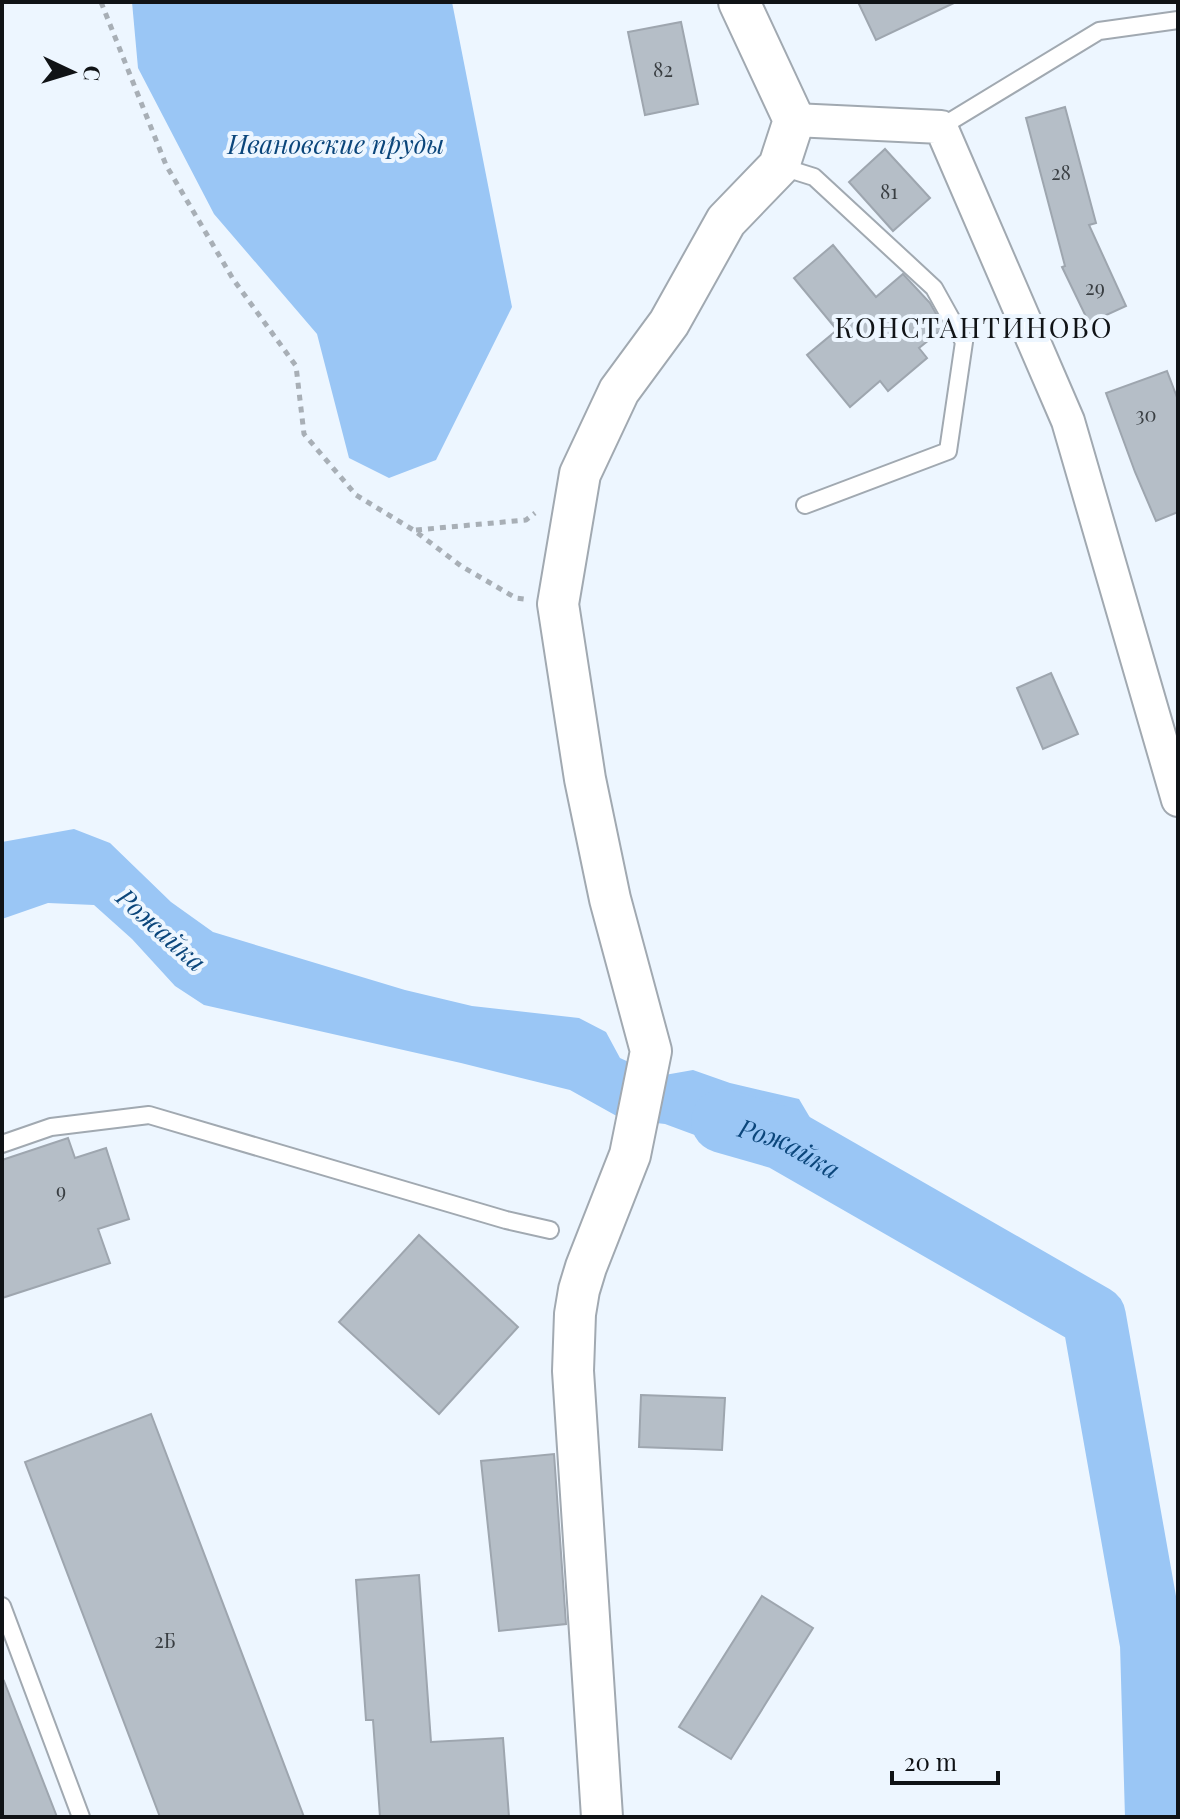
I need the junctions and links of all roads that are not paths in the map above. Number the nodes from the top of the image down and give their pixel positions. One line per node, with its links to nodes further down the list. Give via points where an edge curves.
1 (739, 2): 3 (street)
2 (1178, 20): 4 (lane, via 1099,31)
3 (794, 120): 4 (street); 5 (street)
4 (941, 127): 7 (street, via 1068,421)
5 (779, 166): 6 (lane, via 814,177 934,288 964,342 948,451); 12 (street, via 726,221 669,323 619,391 580,474 558,604 585,779 651,1051 624,1172 586,1267 575,1314 573,1371)
6 (805, 505)
7 (1178, 800)
8 (2, 1144): 9 (lane, via 51,1127 149,1115)
9 (550, 1230)
10 (2, 1606): 11 (lane)
11 (81, 1817)
12 (602, 1817)

